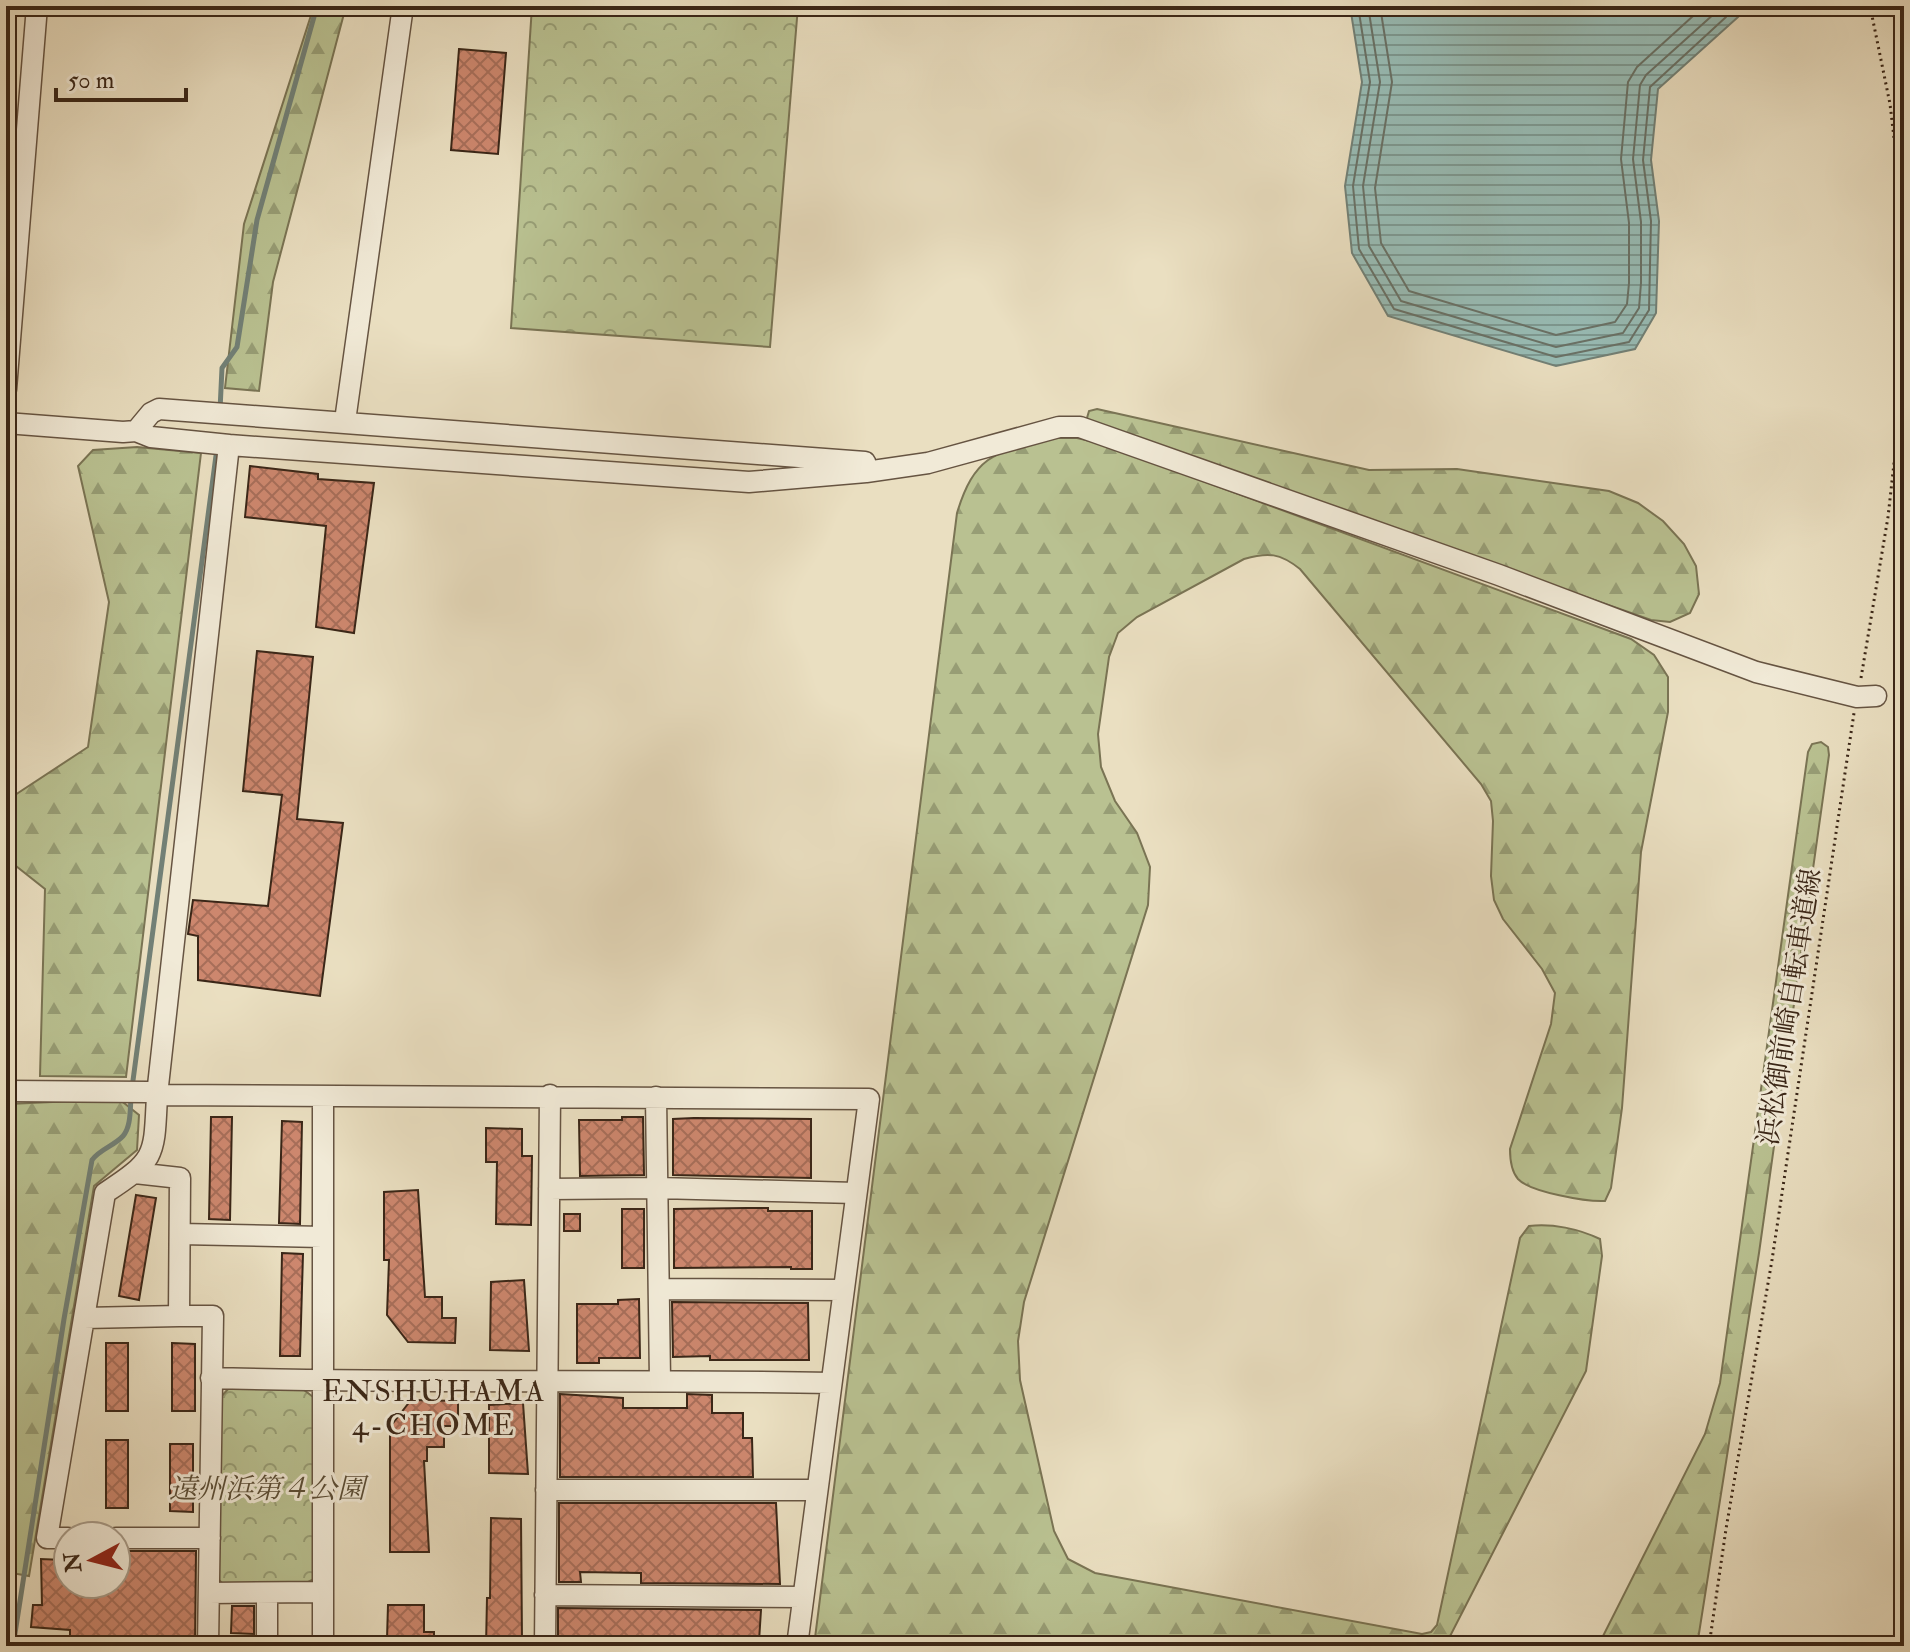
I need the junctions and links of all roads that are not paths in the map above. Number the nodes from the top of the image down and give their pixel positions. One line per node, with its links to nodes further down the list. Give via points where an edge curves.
1 (37, 6): 3 (street)
2 (403, 6): 4 (street)
3 (6, 389)
4 (345, 421): 6 (street, via 159,409); 8 (street)
5 (6, 423): 6 (street)
6 (136, 431): 7 (street)
7 (229, 445): 8 (street, via 749,482); 11 (street)
8 (906, 466): 9 (street, via 1059,427 1080,427 1756,672)
9 (1867, 696)
10 (6, 1091): 11 (street)
11 (157, 1095): 13 (street); 15 (street, via 150,1156)
12 (550, 1095): 13 (street); 14 (street); 17 (street)
13 (323, 1096): 20 (street)
14 (656, 1097): 16 (street); 18 (street, via 869,1099)
15 (135, 1173): 19 (street, via 180,1178); 24 (street, via 105,1193)
16 (658, 1188): 17 (street); 18 (street); 21 (street)
17 (549, 1189): 26 (street)
18 (856, 1193): 22 (street)
19 (180, 1234): 20 (street); 23 (street)
20 (322, 1237): 28 (street)
21 (659, 1289): 22 (street); 27 (street)
22 (843, 1290): 29 (street)
23 (179, 1316): 24 (street); 25 (street, via 213,1316)
24 (84, 1318): 32 (street, via 47,1538)
25 (211, 1378): 28 (street); 34 (street)
26 (547, 1380): 27 (street); 28 (street); 30 (street)
27 (660, 1380): 29 (street)
28 (324, 1381): 35 (street)
29 (831, 1383): 31 (street)
30 (546, 1490): 31 (street); 38 (street)
31 (817, 1490): 39 (street)
32 (52, 1538)
33 (132, 1538): 34 (street)
34 (210, 1538): 36 (street)
35 (323, 1592): 37 (street); 42 (street)
36 (209, 1593): 37 (street); 40 (street)
37 (267, 1593): 41 (street)
38 (545, 1595): 39 (street); 43 (street)
39 (803, 1597): 44 (street)
40 (208, 1646)
41 (267, 1646)
42 (323, 1646)
43 (545, 1646)
44 (797, 1646)

